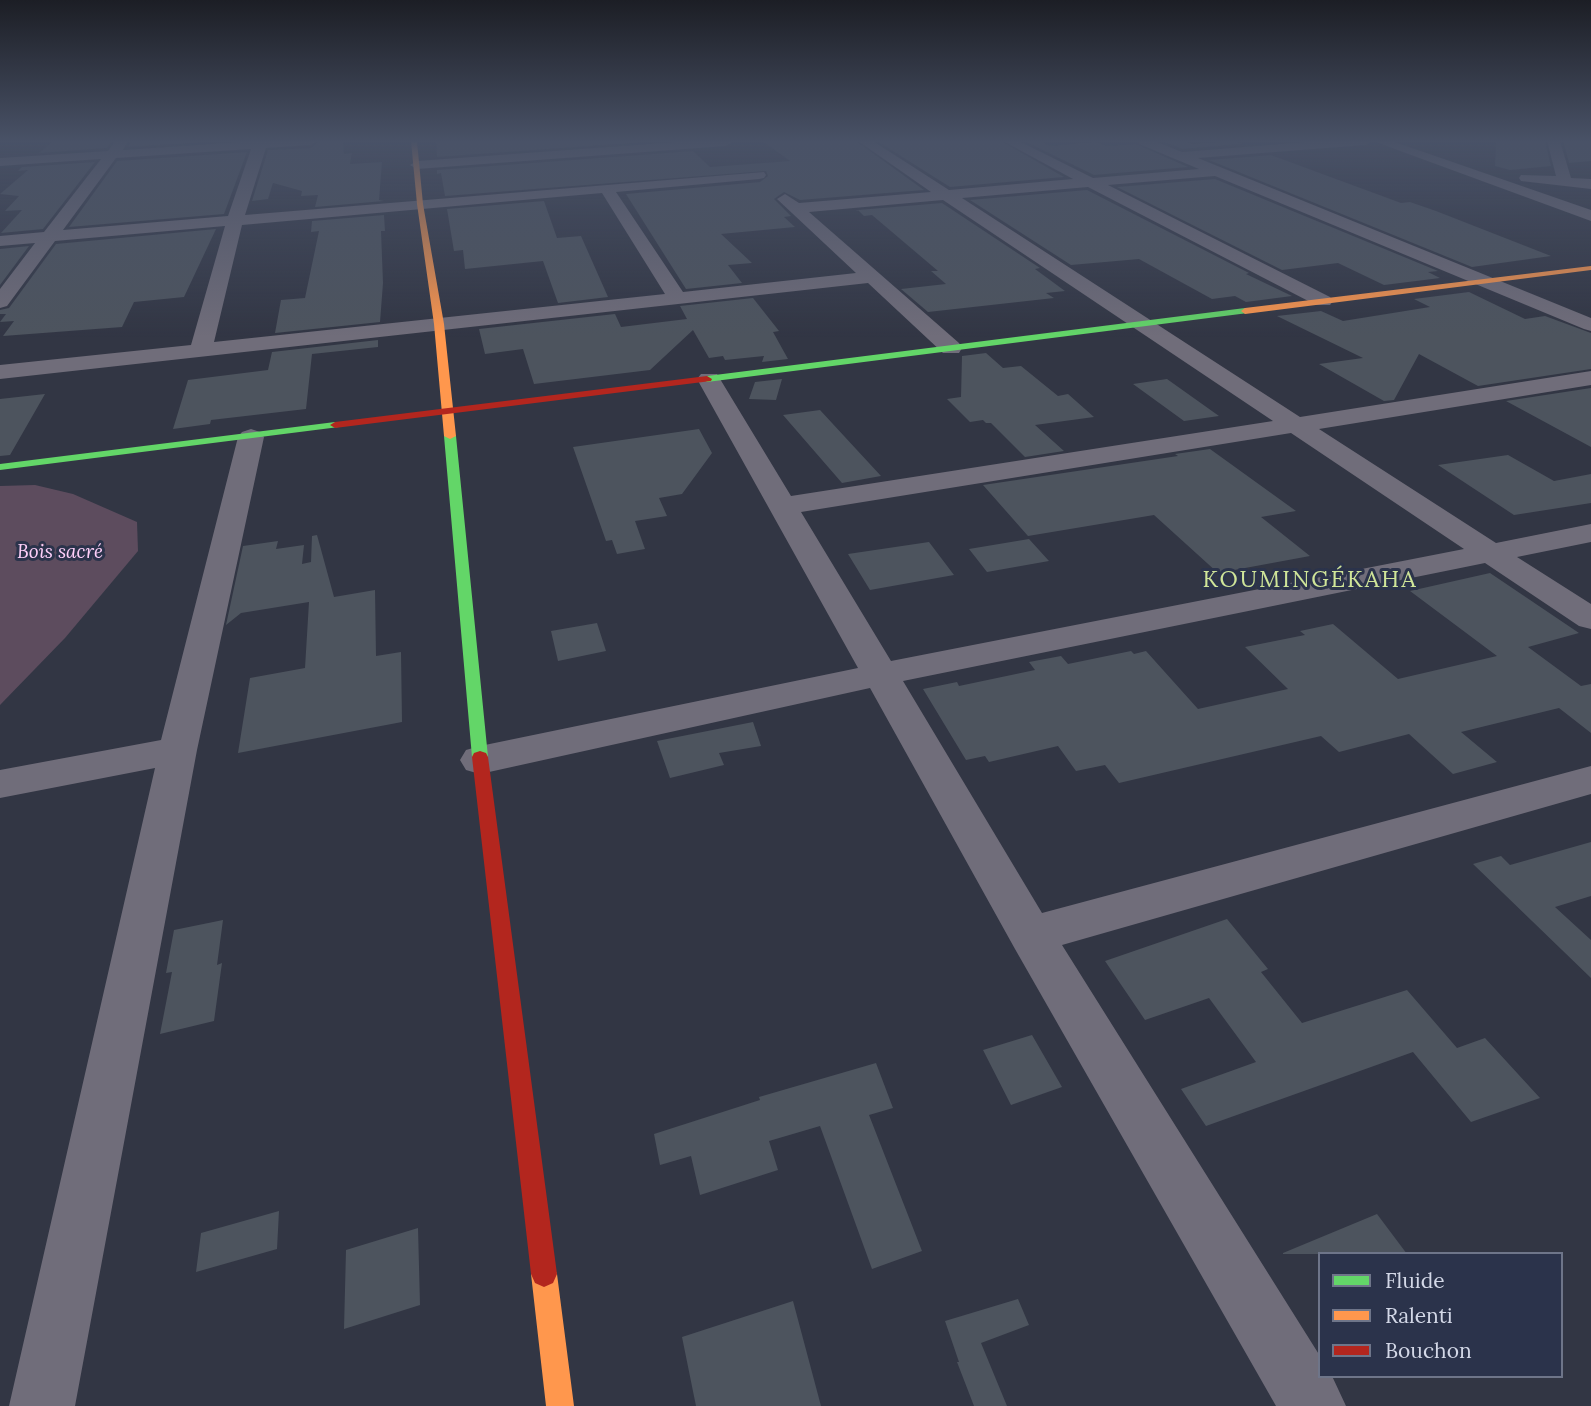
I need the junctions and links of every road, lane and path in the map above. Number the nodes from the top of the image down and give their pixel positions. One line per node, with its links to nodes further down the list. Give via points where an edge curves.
1 (71, 207): 14 (street)
2 (239, 207): 13 (street)
3 (390, 207): 13 (street)
4 (420, 207): 22 (street)
5 (618, 207): 19 (street)
6 (811, 207): 11 (street)
7 (964, 207): 23 (street)
8 (1139, 207): 20 (street)
9 (1303, 207): 18 (street)
10 (1565, 207): 12 (street)
11 (795, 208): 17 (street)
12 (1591, 216)
13 (235, 220): 14 (street); 26 (street)
14 (47, 237): 15 (street); 21 (street)
15 (0, 241)
16 (1591, 268): 18 (street)
17 (873, 277): 19 (street); 25 (street)
18 (1484, 281): 20 (street); 24 (street)
19 (677, 297): 22 (street)
20 (1322, 301): 23 (street)
21 (0, 302)
22 (439, 324): 26 (street); 30 (street)
23 (1143, 324): 25 (street); 31 (street)
24 (1591, 325)
25 (951, 348): 29 (street)
26 (201, 350): 27 (street)
27 (0, 372)
28 (1591, 378): 31 (street)
29 (709, 379): 30 (street); 34 (street)
30 (446, 413): 32 (street); 40 (street)
31 (1294, 425): 34 (street); 36 (street)
32 (251, 437): 33 (street); 39 (street)
33 (0, 467)
34 (783, 506): 38 (street)
35 (1591, 533): 36 (street)
36 (1492, 555): 37 (street); 38 (street)
37 (1591, 619)
38 (878, 675): 40 (street); 43 (street)
39 (178, 750): 42 (street); 44 (street)
40 (480, 760): 45 (street)
41 (1591, 780): 43 (street)
42 (0, 784)
43 (1031, 935): 46 (street)
44 (42, 1406)
45 (560, 1406)
46 (1313, 1406)

